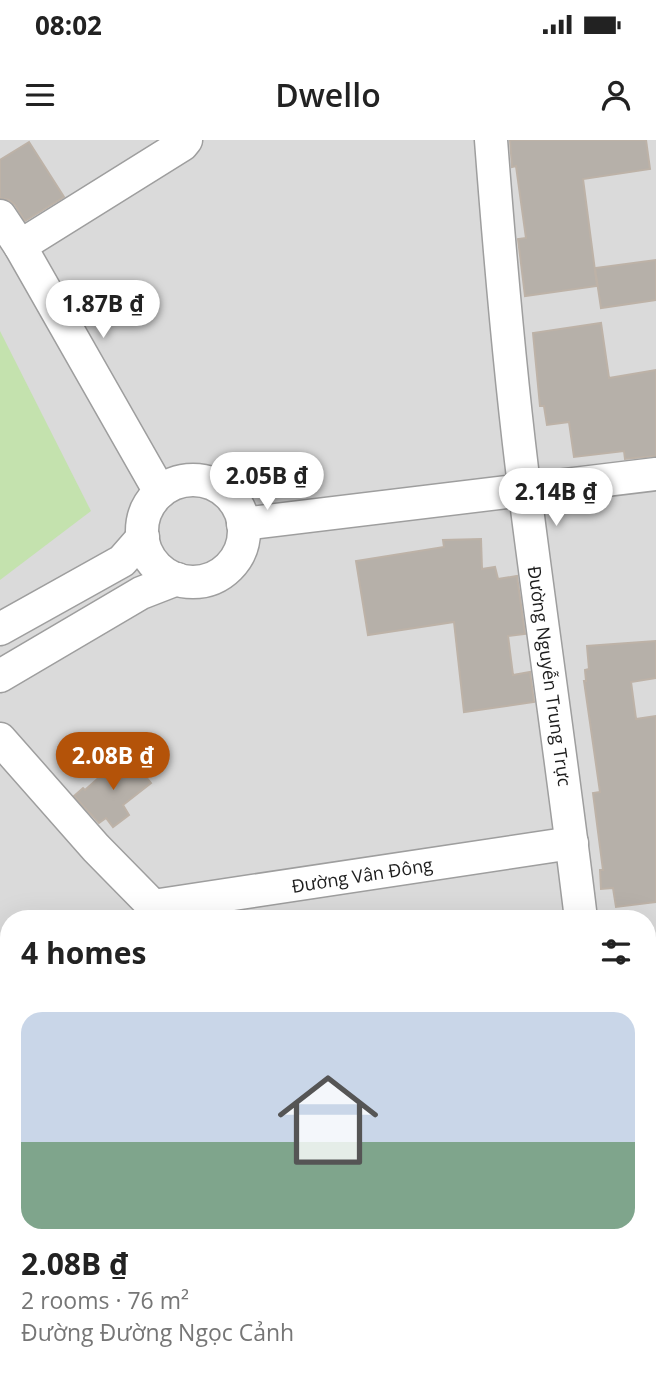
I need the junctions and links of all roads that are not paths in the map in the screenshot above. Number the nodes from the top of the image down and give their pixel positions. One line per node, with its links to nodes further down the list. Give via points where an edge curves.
1 (187, 140): 4 (street)
2 (491, 140): 7 (street, Đường Nguyễn Trung Trực)
3 (0, 216): 4 (street)
4 (20, 247): 6 (street)
5 (656, 474): 7 (street)
6 (160, 492): 8 (street, via 179,482 201,481 229,496); 9 (street, via 148,507)
7 (524, 492): 8 (street); 14 (street, Đường Nguyễn Trung Trực)
8 (243, 524): 10 (street, via 243,544 221,575 203,582)
9 (143, 537): 10 (street, via 152,562); 11 (street, via 122,561)
10 (177, 579): 12 (street, via 141,593)
11 (0, 629)
12 (0, 676)
13 (0, 739): 15 (street)
14 (572, 843): 16 (street, Đường Vân Đông); 17 (street, Đường Nguyễn Trung Trực)
15 (154, 910)
16 (168, 910)
17 (580, 910)

